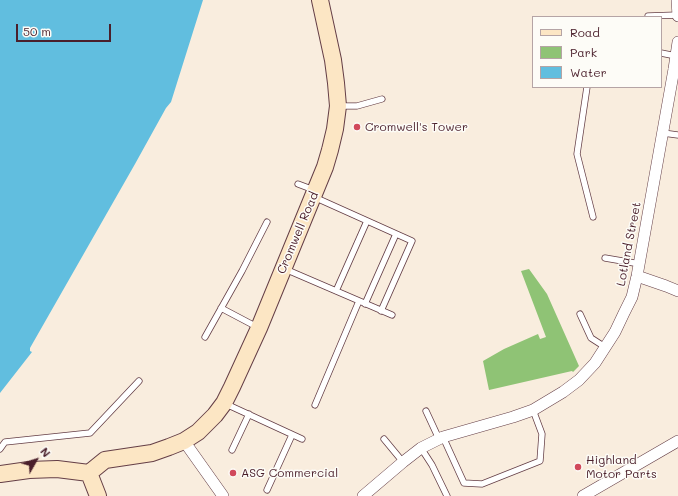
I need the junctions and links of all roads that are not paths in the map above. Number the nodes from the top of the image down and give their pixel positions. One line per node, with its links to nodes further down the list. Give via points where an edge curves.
1 (320, 0): 10 (street, Cromwell Road, via 334,60)
2 (677, 0): 3 (street)
3 (678, 15): 4 (lane)
4 (648, 16)
5 (678, 42): 7 (street, Lotland Street)
6 (662, 53): 7 (lane)
7 (676, 56): 11 (street, Lotland Street)
8 (587, 88): 15 (lane, via 577,154)
9 (382, 99): 10 (lane, via 357,106)
10 (338, 106): 14 (street, Cromwell Road, via 330,150)
11 (663, 132): 12 (lane); 20 (street, Lotland Street)
12 (678, 135)
13 (298, 184): 14 (lane)
14 (315, 194): 16 (lane); 21 (street, Cromwell Road)
15 (593, 217)
16 (367, 221): 18 (lane); 23 (lane)
17 (267, 222): 27 (lane)
18 (396, 234): 26 (lane); 28 (lane, via 412,241)
19 (605, 258): 20 (lane)
20 (640, 264): 22 (street, Lotland Street)
21 (283, 268): 23 (lane); 31 (street, Cromwell Road)
22 (637, 276): 24 (street); 33 (street, Lotland Street, via 632,297)
23 (336, 291): 25 (lane)
24 (678, 291)
25 (359, 301): 26 (lane); 36 (lane)
26 (365, 304): 28 (lane)
27 (221, 308): 31 (lane); 32 (lane)
28 (381, 311): 30 (lane)
29 (580, 314): 33 (lane, via 591,338)
30 (392, 315)
31 (259, 328): 35 (street, Cromwell Road)
32 (205, 338)
33 (605, 347): 37 (street, Lotland Street, via 595,363 579,380)
34 (140, 381): 47 (lane, via 90,433 5,442)
35 (224, 403): 39 (lane); 44 (street, Cromwell Road, via 198,432)
36 (315, 405)
37 (533, 410): 41 (street, Lotland Street); 41 (lane, via 542,434 540,461 482,484 464,483)
38 (426, 411): 41 (lane)
39 (249, 414): 40 (lane); 48 (lane)
40 (292, 435): 42 (lane); 52 (lane)
41 (441, 438): 46 (street, Lotland Street)
42 (302, 439)
43 (384, 439): 49 (lane)
44 (184, 441): 51 (street, Cromwell Road, via 152,453 106,460); 54 (street)
45 (678, 441): 57 (street)
46 (421, 448): 49 (street, Lotland Street); 56 (lane)
47 (0, 449)
48 (232, 450)
49 (403, 462): 55 (street, Lotland Street)
50 (1, 472): 51 (street, via 57,469)
51 (89, 473): 53 (street)
52 (267, 490)
53 (98, 496)
54 (223, 496)
55 (363, 496)
56 (447, 496)
57 (583, 496)

